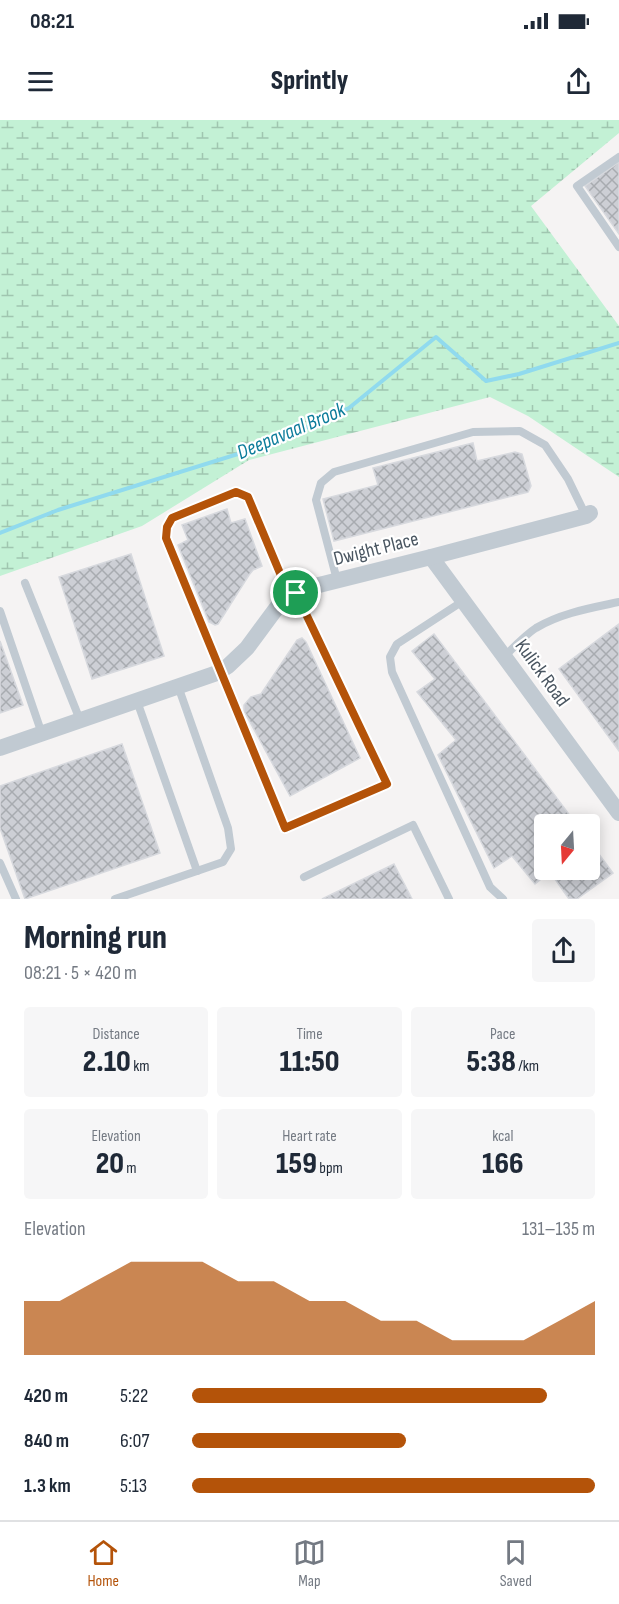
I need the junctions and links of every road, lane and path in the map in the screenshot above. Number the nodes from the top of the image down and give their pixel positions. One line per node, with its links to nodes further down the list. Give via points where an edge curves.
1 (619, 157): 2 (lane, via 577,186)
2 (619, 247)
3 (588, 515): 4 (street, Dwight Place); 5 (lane, via 545,445 520,431 473,432 334,472 321,483 316,500)
4 (431, 557): 5 (street, Dwight Place); 8 (street, Kulick Road)
5 (337, 580): 7 (street, Dwight Place)
6 (25, 583): 15 (lane)
7 (293, 595): 12 (street, Dwight Place, via 281,602 247,648); 12 (lane, via 248,497 236,492 172,518 166,538); 12 (lane, via 387,784 285,828)
8 (463, 601): 11 (street, Kulick Road); 25 (lane, via 397,644 390,657 392,672 490,887)
9 (619, 602): 11 (lane, via 557,618 535,629)
10 (0, 611): 16 (lane)
11 (504, 657): 18 (street, Kulick Road)
12 (221, 670): 13 (street, Dwight Place)
13 (178, 686): 14 (street, Dwight Place); 20 (lane, via 228,828 231,849 223,862)
14 (137, 701): 15 (street, Dwight Place); 20 (lane)
15 (80, 720): 16 (street, Dwight Place)
16 (42, 734): 17 (street, Dwight Place)
17 (0, 748)
18 (619, 813)
19 (0, 863): 22 (lane)
20 (197, 871): 23 (lane)
21 (304, 877): 24 (lane, via 413,825)
22 (16, 899)
23 (115, 899)
24 (449, 899)
25 (503, 899)

